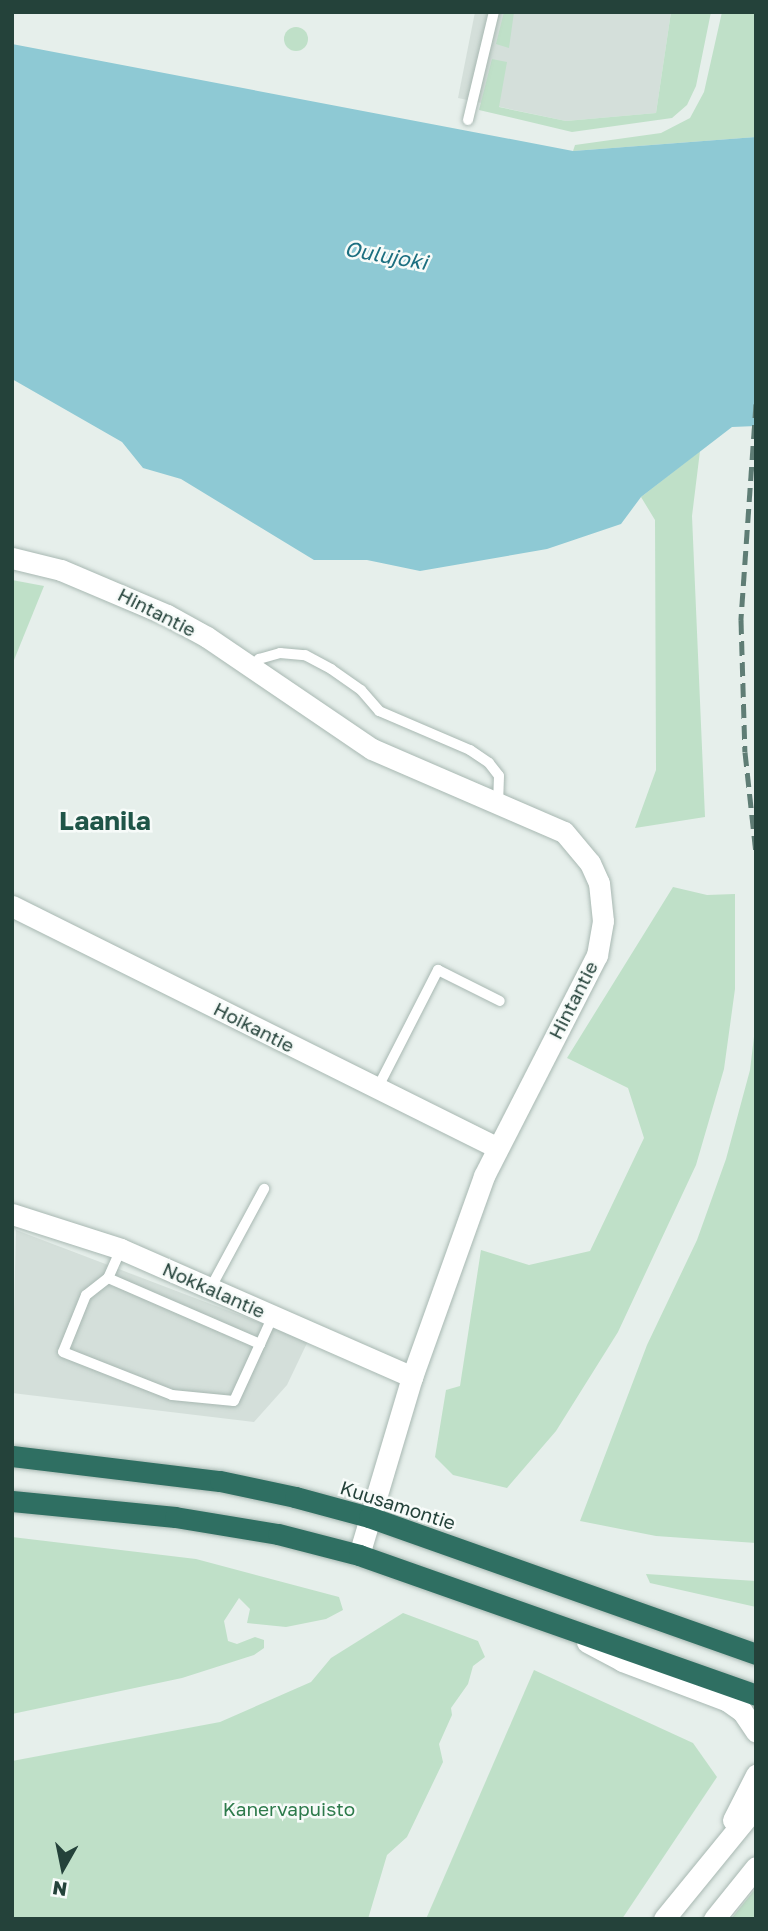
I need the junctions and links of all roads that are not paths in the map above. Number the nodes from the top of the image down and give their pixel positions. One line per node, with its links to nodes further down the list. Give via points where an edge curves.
1 (494, 12): 2 (lane)
2 (468, 120)
3 (12, 558): 4 (street, Hintantie, via 119,592 207,637)
4 (252, 667): 5 (street, Hintantie, via 372,749); 5 (lane, via 259,659 280,653 305,656 331,669 361,690 379,711 470,750 489,763 499,776)
5 (498, 804): 9 (street, Hintantie, via 539,820 578,846 599,883 603,921 587,976)
6 (12, 906): 8 (street, Hoikantie)
7 (500, 1001): 8 (lane, via 438,970)
8 (377, 1089): 9 (street, Hoikantie)
9 (496, 1147): 17 (street, Hintantie)
10 (264, 1189): 14 (lane)
11 (12, 1214): 12 (street, Nokkalantie)
12 (121, 1250): 13 (lane); 14 (street, Nokkalantie)
13 (107, 1278): 16 (lane); 16 (lane, via 86,1295 63,1352 172,1395 234,1401)
14 (210, 1289): 15 (street, Nokkalantie)
15 (272, 1316): 16 (lane); 17 (street, Nokkalantie)
16 (260, 1344)
17 (412, 1377): 20 (street, Hintantie)
18 (12, 1456): 20 (highway, Kuusamontie, via 220,1481)
19 (12, 1501): 21 (highway, via 175,1517 278,1534)
20 (369, 1517): 21 (street, Hintantie); 23 (highway, Kuusamontie)
21 (359, 1555): 22 (highway)
22 (545, 1619): 26 (highway); 27 (street, via 622,1661 726,1700)
23 (730, 1644): 24 (street); 25 (highway, Kuusamontie)
24 (756, 1647)
25 (756, 1654)
26 (756, 1695)
27 (756, 1732)
28 (756, 1775): 30 (street)
29 (756, 1806): 30 (street)
30 (716, 1852): 32 (street)
31 (756, 1867): 33 (street)
32 (664, 1919)
33 (714, 1919)

